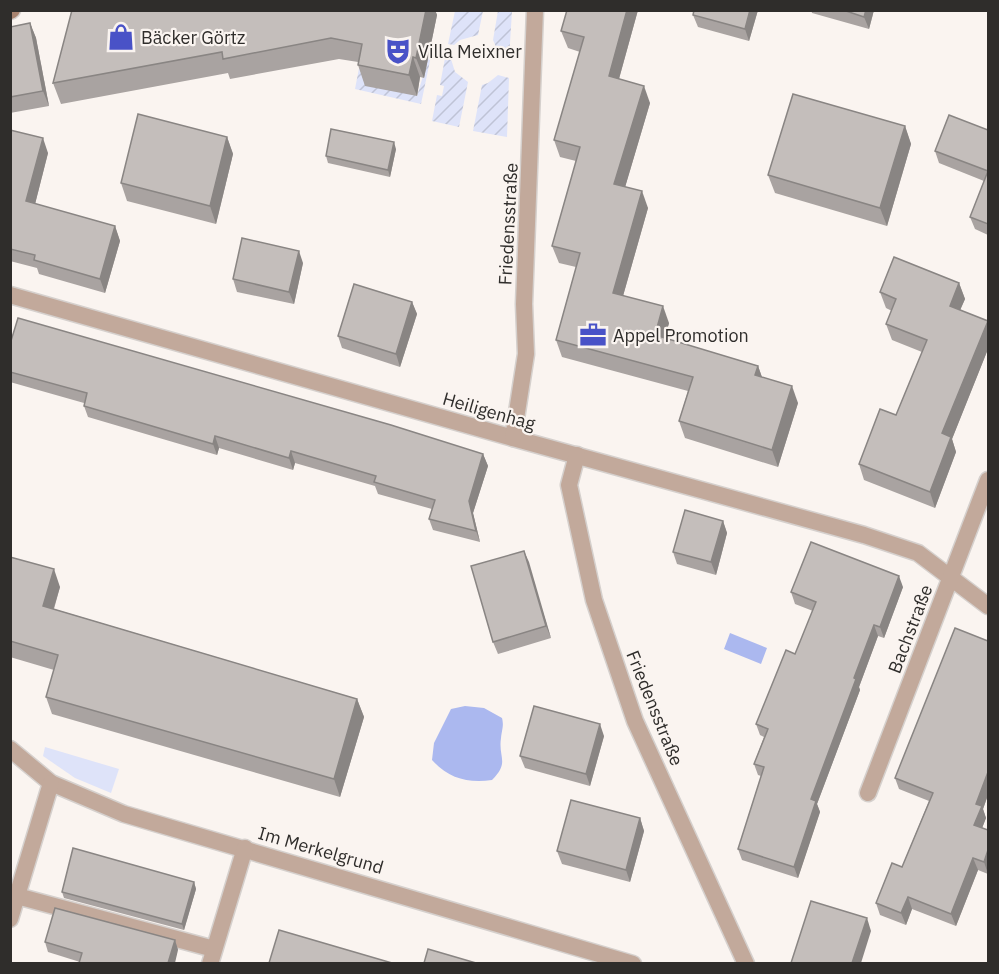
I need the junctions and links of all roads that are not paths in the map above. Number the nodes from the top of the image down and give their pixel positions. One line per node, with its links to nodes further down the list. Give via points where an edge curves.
1 (535, 10): 3 (street, Friedensstraße, via 524,304 526,354)
2 (10, 295): 3 (street, Heiligenhag)
3 (513, 438): 4 (street, Heiligenhag)
4 (577, 455): 6 (street, Heiligenhag, via 864,535 918,553); 16 (street, Friedensstraße, via 569,484 594,600 635,720)
5 (988, 480): 6 (street, Bachstraße)
6 (951, 577): 7 (street, Heiligenhag); 10 (street, Bachstraße)
7 (988, 606)
8 (10, 749): 9 (street, Im Merkelgrund)
9 (51, 783): 11 (street, Im Merkelgrund, via 124,814); 12 (street)
10 (868, 793)
11 (245, 848): 14 (street); 15 (street, Im Merkelgrund)
12 (17, 896): 13 (street); 14 (street)
13 (10, 919)
14 (212, 956)
15 (633, 963)
16 (746, 963)

